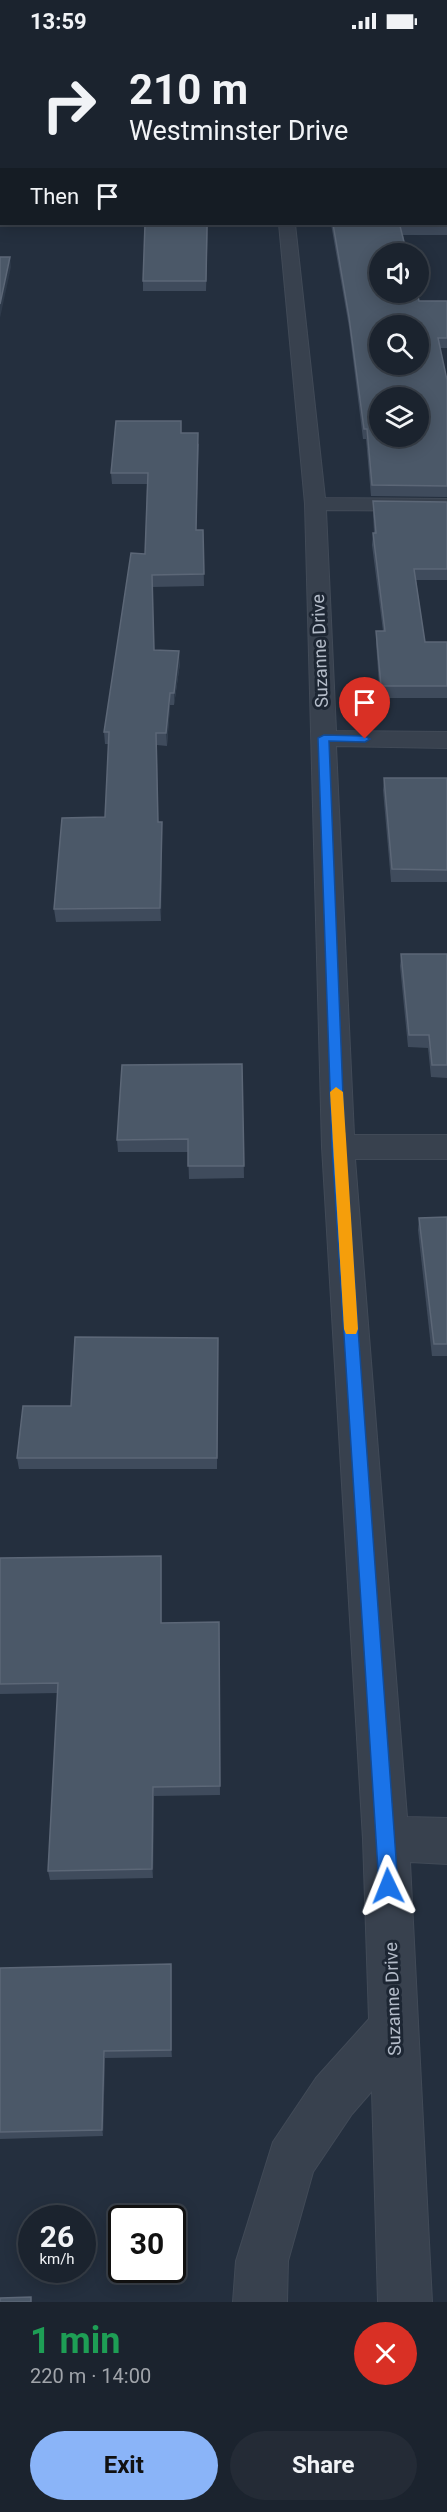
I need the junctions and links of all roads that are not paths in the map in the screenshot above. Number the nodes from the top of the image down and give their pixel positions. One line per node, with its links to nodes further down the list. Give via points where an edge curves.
1 (287, 225): 2 (street, Suzanne Drive)
2 (315, 504): 3 (street); 4 (street, Suzanne Drive)
3 (447, 505)
4 (324, 738): 5 (street); 6 (street, Suzanne Drive)
5 (447, 740)
6 (338, 1147): 7 (street); 8 (street, Suzanne Drive)
7 (447, 1147)
8 (386, 1839): 9 (street); 10 (street, Suzanne Drive)
9 (447, 1841)
10 (394, 2028): 11 (street, via 334,2096 291,2160 262,2261); 12 (street, Suzanne Drive)
11 (260, 2302)
12 (405, 2302)

